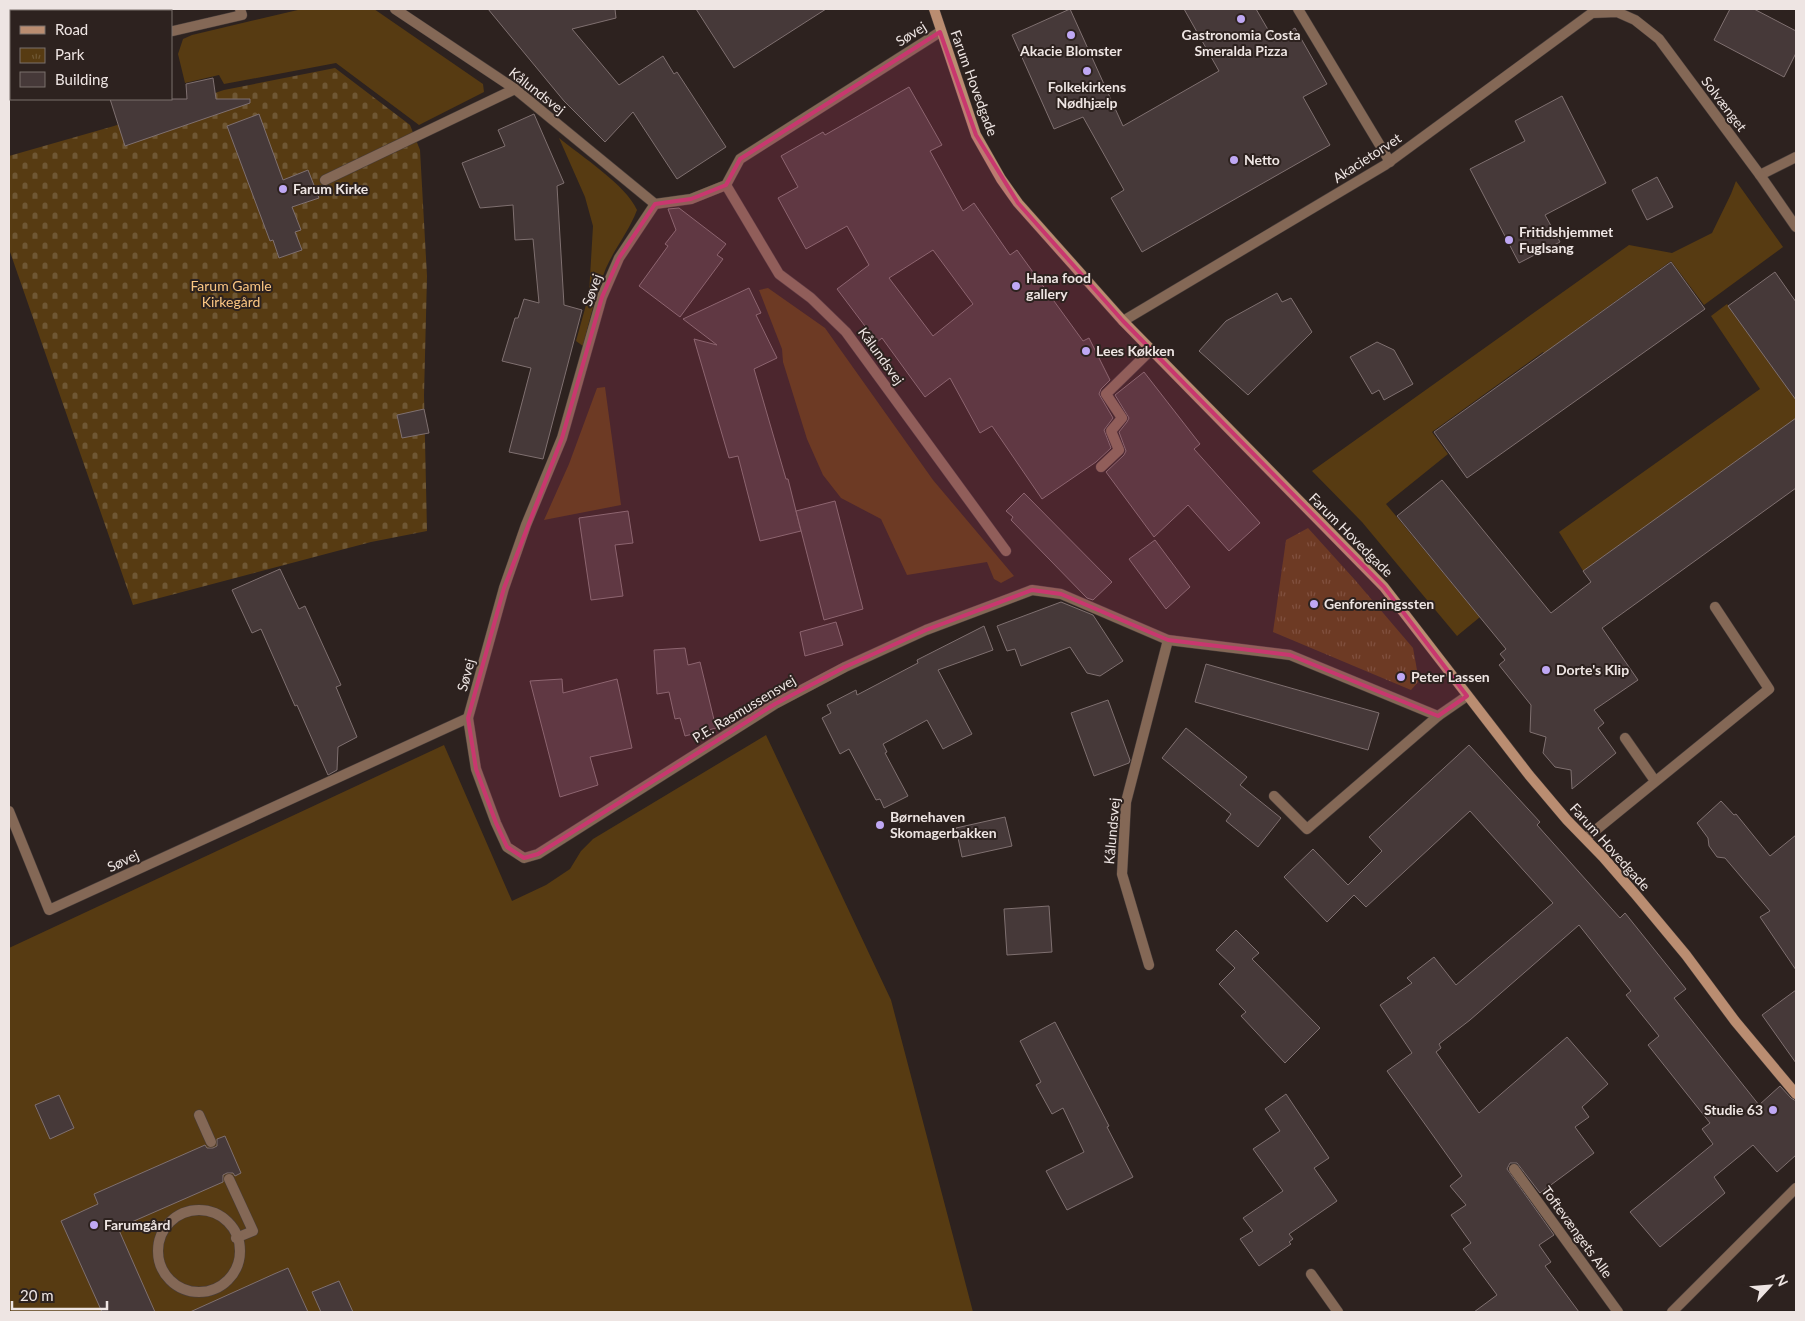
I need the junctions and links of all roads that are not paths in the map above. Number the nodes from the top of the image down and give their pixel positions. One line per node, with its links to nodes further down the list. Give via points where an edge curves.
1 (240, 9): 7 (street, via 242,15)
2 (395, 9): 8 (street, Kålundsvej)
3 (934, 9): 6 (street, Farum Hovedgade)
4 (1298, 9): 10 (street)
5 (1616, 10): 10 (street, Akacietorvet, via 1592,13); 11 (street, Solvænget, via 1636,20 1659,39)
6 (940, 32): 13 (street, Søvej, via 740,159); 16 (street, Farum Hovedgade, via 976,135 1001,179)
7 (172, 33)
8 (515, 89): 12 (street); 14 (street, Kålundsvej)
9 (1796, 157): 11 (street)
10 (1390, 162): 16 (street, Akacietorvet)
11 (1760, 175): 15 (street, Solvænget)
12 (325, 180)
13 (726, 185): 14 (street, via 691,199); 19 (street, Kålundsvej, via 779,274 812,298 846,332)
14 (655, 204): 24 (street, Søvej, via 619,258 602,297 562,438 504,588)
15 (1796, 227)
16 (1123, 322): 17 (street, Farum Hovedgade)
17 (1151, 350): 18 (street, via 1106,394 1122,418 1111,431 1119,450); 22 (street, Farum Hovedgade, via 1384,587)
18 (1101, 467)
19 (1006, 551)
20 (1715, 607): 26 (street, via 1769,689)
21 (1168, 640): 23 (street, via 1290,655); 29 (street, P.E. Rasmussensvej, via 1061,594 1032,590 926,630 775,704 538,854 524,858 508,846); 31 (street, Kålundsvej, via 1126,802 1122,874)
22 (1467, 696): 23 (street); 30 (street, Farum Hovedgade, via 1567,820)
23 (1438, 716): 27 (street, via 1307,829)
24 (468, 718): 28 (street, Søvej, via 49,910); 29 (street, Søvej, via 476,769)
25 (1625, 738): 26 (street)
26 (1655, 781): 30 (street)
27 (1274, 796)
28 (9, 811)
29 (496, 824)
30 (1586, 838): 32 (street, Farum Hovedgade, via 1686,955 1735,1022)
31 (1149, 965)
32 (1796, 1094)
33 (199, 1115): 34 (street)
34 (211, 1142)
35 (1514, 1169): 41 (street, Toftevængets Alle)
36 (229, 1179): 38 (street, via 254,1230)
37 (1796, 1188): 42 (street)
38 (236, 1238): 38 (street, via 232,1226 213,1212 189,1211 169,1222 158,1243 160,1266 174,1285 196,1293 219,1288 235,1271 240,1248)
39 (1311, 1274): 40 (street)
40 (1338, 1312)
41 (1618, 1312)
42 (1672, 1312)

